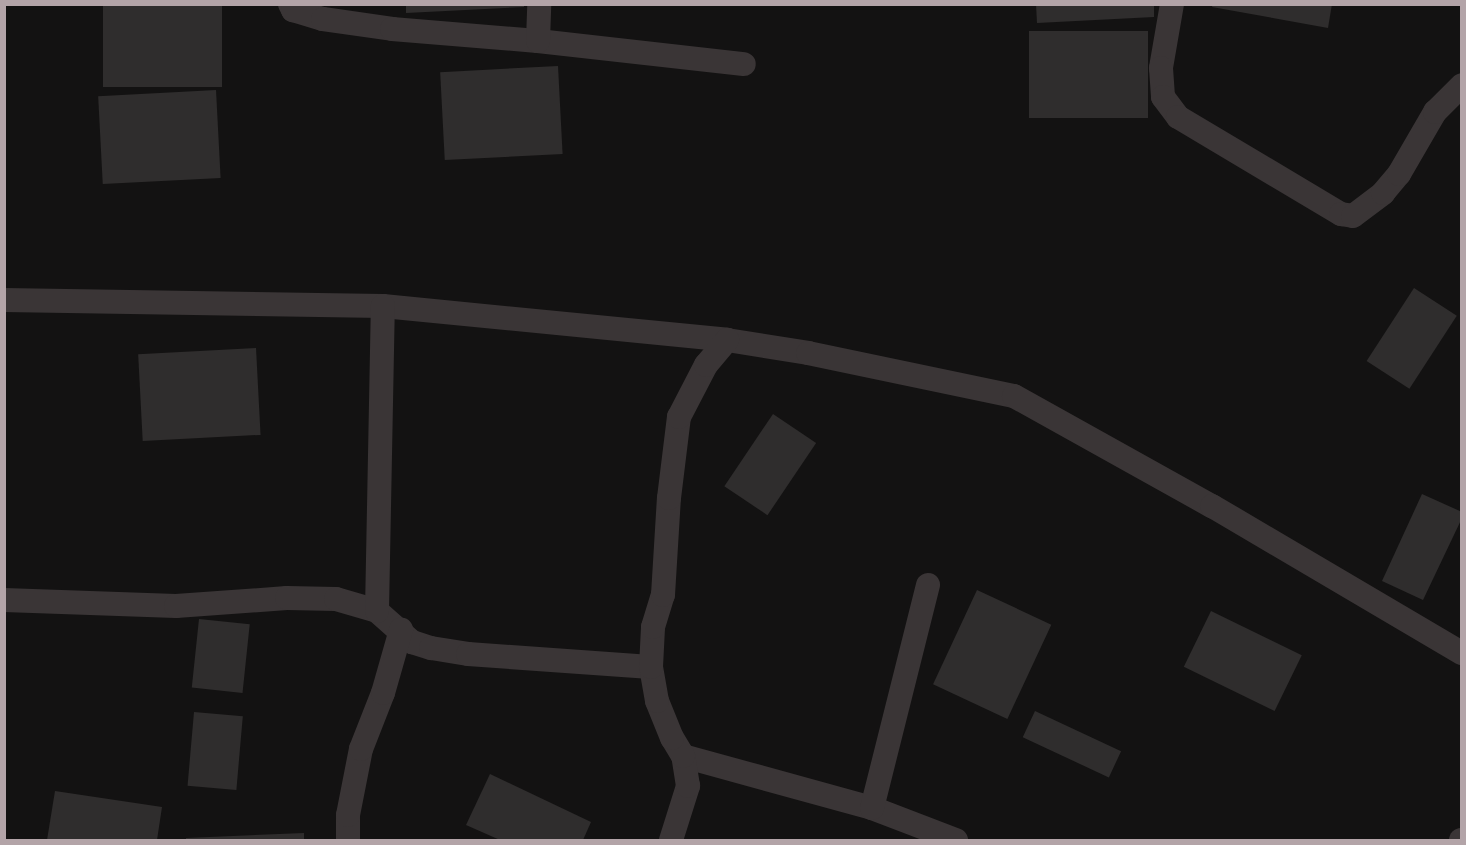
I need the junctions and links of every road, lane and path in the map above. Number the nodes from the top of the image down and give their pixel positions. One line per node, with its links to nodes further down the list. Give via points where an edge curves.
1 (290, 4): 4 (street, via 293,10 323,19)
2 (539, 4): 4 (street)
3 (1172, 4): 6 (street, via 1161,68 1163,97 1178,117 1341,214 1353,216 1383,193 1399,174 1435,112)
4 (538, 41): 5 (street)
5 (744, 64)
6 (1461, 85)
7 (4, 300): 8 (street)
8 (383, 306): 9 (street); 12 (street)
9 (727, 340): 14 (street, via 1014,396 1212,506); 15 (street, via 706,365 679,417 663,595 653,627)
10 (928, 585): 17 (street)
11 (4, 600): 12 (street, via 176,606 321,598)
12 (377, 611): 13 (street)
13 (401, 630): 15 (street, via 412,642 468,654); 18 (street, via 383,693 361,749 348,815)
14 (1461, 653)
15 (651, 667): 16 (street, via 657,701)
16 (683, 756): 17 (street); 19 (street, via 687,786)
17 (872, 808): 20 (street)
18 (348, 840)
19 (670, 840)
20 (956, 840)

